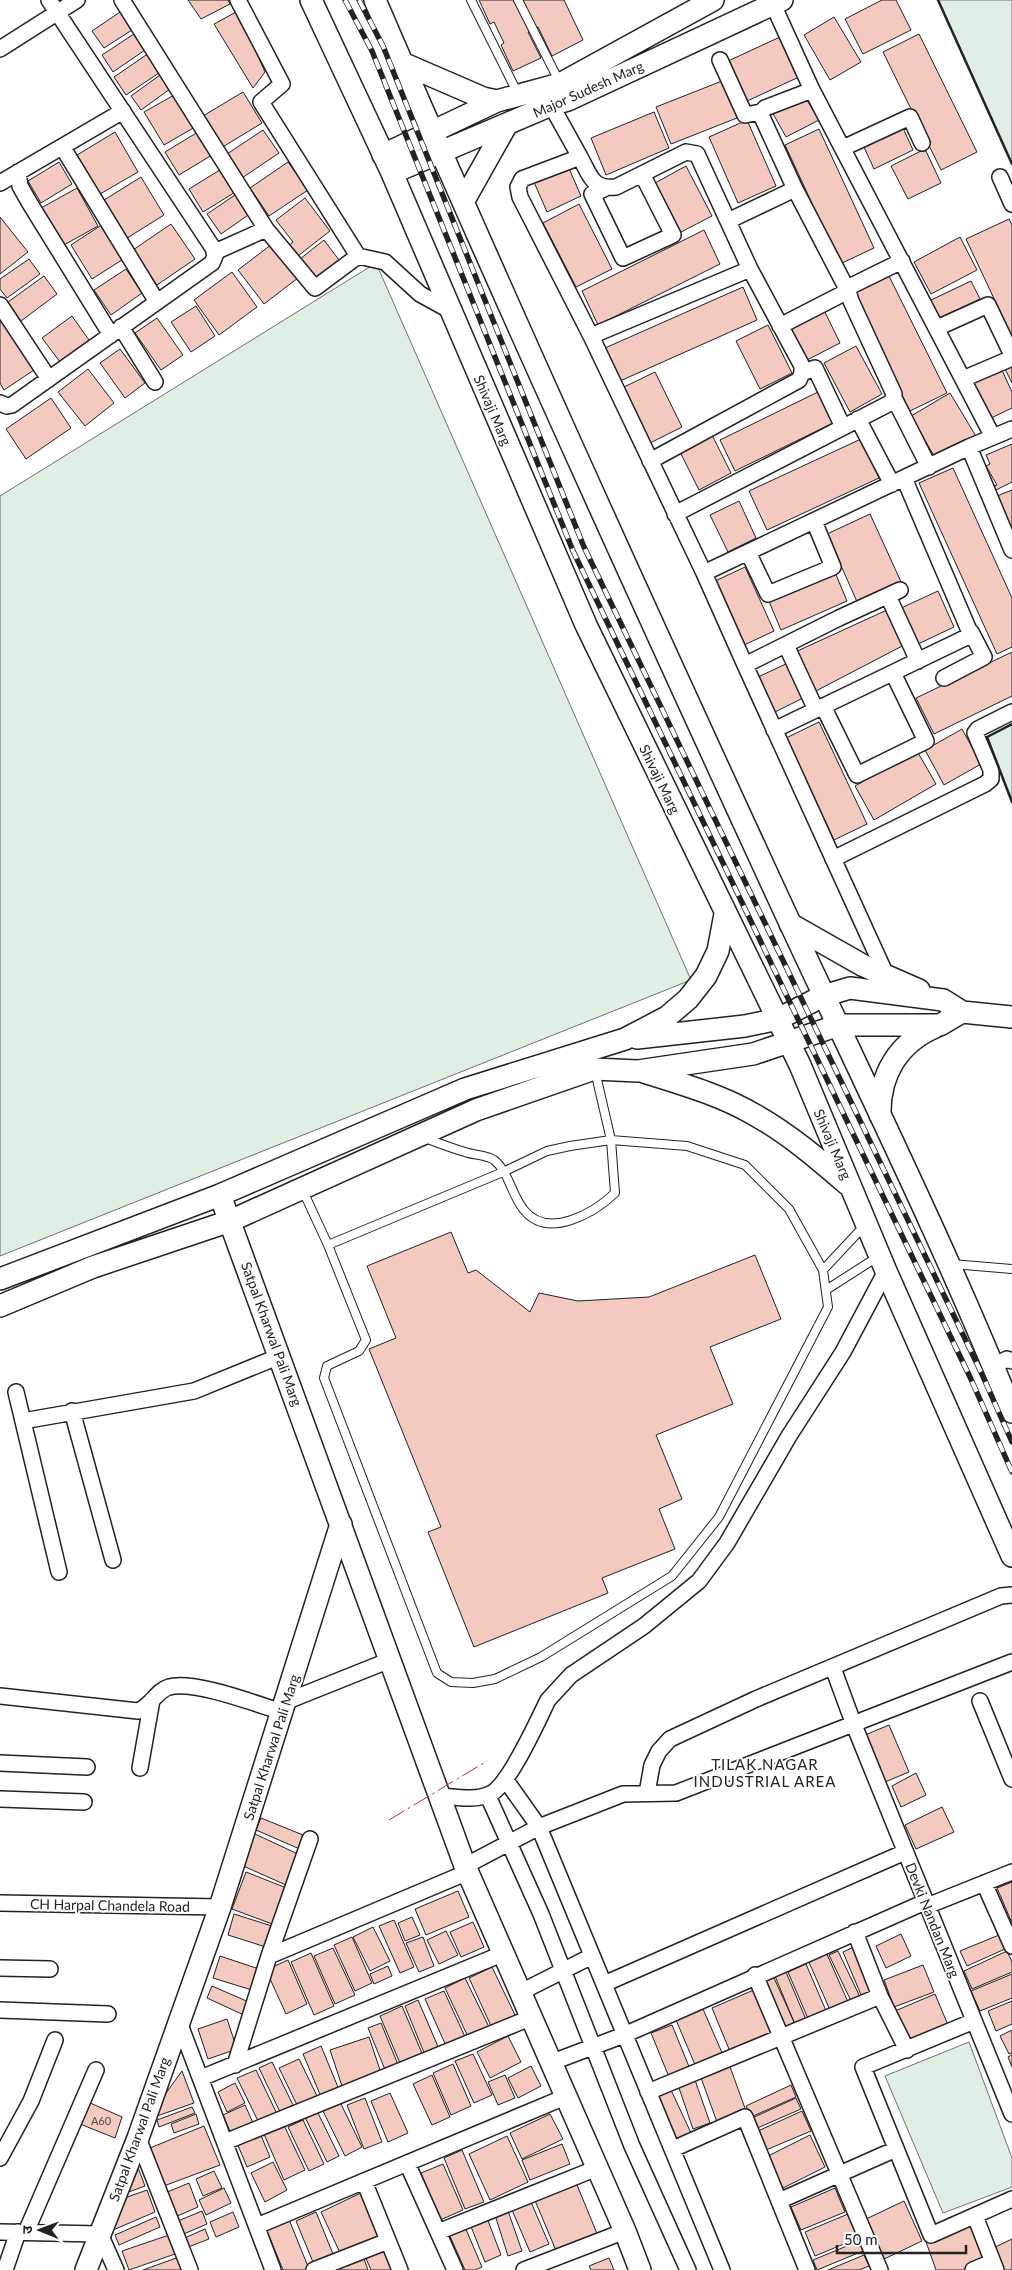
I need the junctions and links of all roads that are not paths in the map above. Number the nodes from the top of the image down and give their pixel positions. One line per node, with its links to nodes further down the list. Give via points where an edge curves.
1 (77, 0): 10 (street)
2 (122, 0): 36 (street)
3 (238, 0): 38 (street, via 282,84 261,102)
4 (311, 0): 26 (street, Shivaji Marg)
5 (375, 0): 13 (street)
6 (471, 0): 15 (lane)
7 (518, 0): 16 (lane)
8 (712, 0): 16 (street, Major Sudesh Marg)
9 (775, 1): 14 (street); 16 (street, Major Sudesh Marg)
10 (54, 6): 11 (street); 18 (street)
11 (0, 49)
12 (720, 60): 19 (street, via 745,115)
13 (402, 63): 17 (street); 22 (street)
14 (812, 90): 19 (street); 24 (street)
15 (519, 95): 16 (street, Major Sudesh Marg); 17 (street, Major Sudesh Marg)
16 (560, 96): 20 (street, Major Sudesh Marg); 25 (street)
17 (497, 101): 22 (street, Major Sudesh Marg)
18 (123, 111): 23 (street); 37 (street)
19 (761, 112): 32 (street)
20 (507, 124): 22 (street, Major Sudesh Marg); 33 (street)
21 (922, 142): 24 (street, via 910,118)
22 (436, 143): 26 (street, Major Sudesh Marg); 33 (street)
23 (63, 148): 27 (street); 42 (street)
24 (843, 148): 39 (street)
25 (580, 157): 31 (street, via 595,184); 48 (street, via 522,179 518,187 520,198)
26 (388, 164): 44 (street, Shivaji Marg)
27 (18, 172): 30 (street); 47 (street, via 20,186 29,202)
28 (642, 174): 31 (street, via 616,187); 31 (street, via 673,234 623,258 592,194); 35 (street, via 686,152 694,152)
29 (1000, 177): 34 (street)
30 (0, 183)
31 (604, 189)
32 (795, 189): 35 (street); 41 (street)
33 (463, 202): 80 (street)
34 (1012, 204)
35 (728, 221): 40 (street)
36 (266, 229): 37 (street); 38 (street, via 315,288)
37 (215, 252): 42 (street, via 212,263)
38 (358, 256): 44 (street, via 385,262 420,294)
39 (902, 261): 41 (street, via 851,286); 46 (street)
40 (750, 269): 45 (street); 48 (street)
41 (848, 291): 45 (street); 54 (street)
42 (157, 302): 47 (street)
43 (0, 305): 51 (street)
44 (451, 311): 79 (street, Shivaji Marg, via 586,625)
45 (780, 326): 50 (street, via 802,366)
46 (937, 328): 49 (street, via 988,305); 52 (street)
47 (116, 331): 51 (street); 53 (street)
48 (591, 336): 61 (street)
49 (1012, 356): 52 (street)
50 (802, 373): 57 (street, via 815,368); 61 (street, via 799,380)
51 (49, 379): 55 (street, via 12,405)
52 (963, 379): 59 (street)
53 (155, 382)
54 (894, 398): 56 (street); 62 (street)
55 (0, 403)
56 (858, 419): 57 (street); 63 (street)
57 (843, 427): 64 (street)
58 (1012, 429): 59 (street)
59 (993, 437): 60 (street)
60 (969, 447): 62 (street); 66 (street)
61 (650, 461): 64 (street)
62 (929, 466): 63 (street)
63 (898, 481): 65 (street); 69 (street)
64 (675, 514): 68 (street)
65 (814, 521): 67 (street); 67 (street, via 833,567 768,594)
66 (1012, 550)
67 (748, 552): 68 (street)
68 (704, 574): 72 (street)
69 (971, 632): 71 (street, via 969,636); 74 (street, via 984,657)
70 (786, 645): 71 (street, via 894,593); 72 (street); 75 (street)
71 (918, 661): 73 (street)
72 (745, 666): 77 (street)
73 (894, 673): 75 (street); 75 (street, via 926,741 857,775)
74 (944, 678)
75 (820, 708): 77 (street)
76 (1012, 712): 78 (street, via 976,733 991,770 991,779 985,784)
77 (774, 730): 78 (street)
78 (833, 859): 81 (street)
79 (726, 914): 86 (street, Shivaji Marg); 89 (street, via 718,950 706,976 688,999 666,1017)
80 (790, 924): 81 (street); 82 (street)
81 (887, 977): 83 (street)
82 (823, 996): 83 (street, via 850,988); 86 (street); 87 (street)
83 (943, 1000): 84 (street)
84 (962, 1012): 85 (street); 88 (street)
85 (1012, 1016)
86 (778, 1019): 89 (street, via 745,1026); 90 (street, Shivaji Marg)
87 (839, 1025): 88 (street); 90 (street); 93 (street)
88 (940, 1025): 93 (street, via 916,1037 893,1061 884,1079)
89 (625, 1039): 99 (street, via 464,1089)
90 (788, 1043): 92 (street, via 753,1054); 97 (street, Shivaji Marg)
91 (594, 1069): 92 (street); 94 (street, via 476,1110); 95 (lane)
92 (638, 1070): 97 (street, via 704,1091 755,1114 802,1145)
93 (881, 1119): 104 (street)
94 (421, 1136): 96 (lane, via 494,1160); 98 (street)
95 (612, 1140): 96 (lane, via 547,1152); 96 (lane, via 614,1193 590,1212 559,1223 547,1224 524,1210); 106 (lane, via 687,1146 745,1165 789,1209)
96 (503, 1172): 102 (lane)
97 (851, 1187): 101 (street, Shivaji Marg)
98 (302, 1189): 100 (street); 102 (lane)
99 (220, 1195): 100 (street, Satpal Kharwal Pali Marg); 107 (street)
100 (230, 1221): 109 (street, via 93,1267); 110 (street, Satpal Kharwal Pali Marg)
101 (867, 1224): 103 (street, Shivaji Marg); 106 (lane)
102 (328, 1245): 108 (lane, via 366,1340 359,1351 327,1366 324,1378 437,1673 451,1682 473,1683 512,1672 672,1576 719,1517 828,1307)
103 (883, 1263): 108 (lane); 117 (street, Shivaji Marg); 132 (street, via 843,1352 714,1561 699,1581 665,1609 561,1685 548,1700)
104 (949, 1264): 105 (lane); 111 (street)
105 (1012, 1269)
106 (823, 1270): 108 (lane)
107 (0, 1279)
108 (826, 1290)
109 (0, 1306)
110 (280, 1356): 113 (street, via 194,1391); 116 (street, Satpal Kharwal Pali Marg)
111 (1006, 1360): 114 (street)
112 (16, 1392): 115 (street)
113 (72, 1411): 115 (street); 118 (street)
114 (1012, 1412)
115 (22, 1421): 119 (street)
116 (341, 1524): 121 (street); 127 (street, Satpal Kharwal Pali Marg)
117 (1012, 1556)
118 (112, 1560)
119 (58, 1572)
120 (1012, 1595): 123 (street, via 1001,1596)
121 (390, 1660): 127 (street); 135 (street)
122 (1012, 1662): 128 (street)
123 (833, 1668): 128 (street, Devki Nandan Marg); 134 (street, via 670,1739 652,1765)
124 (0, 1696): 125 (street, via 134,1711 142,1710)
125 (152, 1700): 127 (street, via 166,1688 188,1686); 131 (street)
126 (980, 1701): 133 (street)
127 (284, 1707): 148 (street, Satpal Kharwal Pali Marg)
128 (854, 1725): 134 (street, via 676,1793); 142 (street, Devki Nandan Marg)
129 (0, 1763): 130 (street)
130 (87, 1767)
131 (140, 1768)
132 (505, 1779): 136 (street); 139 (street)
133 (1012, 1779)
134 (647, 1793): 139 (street, via 623,1794)
135 (440, 1796): 136 (street); 143 (street)
136 (488, 1796): 141 (street)
137 (0, 1799): 138 (street)
138 (84, 1802)
139 (539, 1827): 141 (street); 153 (street)
140 (310, 1839): 152 (street)
141 (510, 1842): 143 (street); 156 (street)
142 (905, 1852): 147 (street, Devki Nandan Marg); 158 (street)
143 (466, 1869): 151 (street); 152 (street)
144 (1012, 1872): 145 (street)
145 (984, 1883): 147 (street); 150 (street)
146 (0, 1903): 148 (street, CH Harpal Chandela Road)
147 (926, 1904): 149 (street); 164 (street, Devki Nandan Marg)
148 (220, 1907): 165 (street, Satpal Kharwal Pali Marg)
149 (855, 1932): 157 (street); 160 (street)
150 (1012, 1946)
151 (502, 1954): 159 (street); 172 (street)
152 (269, 1956): 172 (street)
153 (592, 1956): 156 (street); 158 (street)
154 (0, 1968): 155 (street)
155 (50, 1969)
156 (563, 1970): 159 (street); 169 (street)
157 (755, 1975): 166 (street); 167 (street)
158 (604, 1984): 166 (street)
159 (519, 1993): 163 (street)
160 (880, 1996): 167 (street); 170 (street)
161 (0, 2010): 162 (street)
162 (108, 2014)
163 (530, 2018): 171 (street); 179 (street)
164 (974, 2021): 170 (street); 177 (street, Devki Nandan Marg)
165 (179, 2022): 174 (street); 178 (street, Satpal Kharwal Pali Marg)
166 (624, 2035): 169 (street); 175 (street)
167 (783, 2035): 175 (street); 185 (street)
168 (55, 2040): 182 (street, via 16,2133)
169 (592, 2046): 171 (street); 208 (street, via 632,2146)
170 (907, 2050): 181 (street, via 863,2067)
171 (550, 2063): 176 (street)
172 (235, 2065): 174 (street)
173 (96, 2070): 193 (street)
174 (201, 2078): 179 (street)
175 (648, 2092): 180 (street)
176 (565, 2097): 183 (street); 184 (street)
177 (1012, 2114)
178 (138, 2138): 195 (street, Satpal Kharwal Pali Marg); 201 (street)
179 (225, 2142): 190 (street)
180 (673, 2149): 188 (street, via 745,2118); 209 (street)
181 (896, 2149): 185 (street); 189 (street, via 931,2235)
182 (0, 2158)
183 (407, 2163): 186 (street); 194 (street)
184 (597, 2168): 191 (street); 194 (street)
185 (840, 2174): 188 (street); 211 (street)
186 (364, 2181): 190 (street); 196 (street)
187 (1012, 2199): 189 (street)
188 (779, 2201): 210 (street)
189 (975, 2216): 197 (street)
190 (257, 2226): 202 (street)
191 (625, 2231): 206 (street); 207 (street)
192 (0, 2232): 193 (street)
193 (22, 2232): 195 (street); 198 (street)
194 (438, 2232): 205 (street)
195 (100, 2234): 199 (street, Satpal Kharwal Pali Marg); 200 (street)
196 (388, 2241): 203 (street); 204 (street)
197 (994, 2266): 212 (street)
198 (5, 2270)
199 (86, 2270)
200 (116, 2270)
201 (190, 2270)
202 (273, 2270)
203 (314, 2270)
204 (400, 2270)
205 (455, 2270)
206 (524, 2270)
207 (640, 2270)
208 (688, 2270)
209 (722, 2270)
210 (808, 2270)
211 (880, 2270)
212 (973, 2270)

